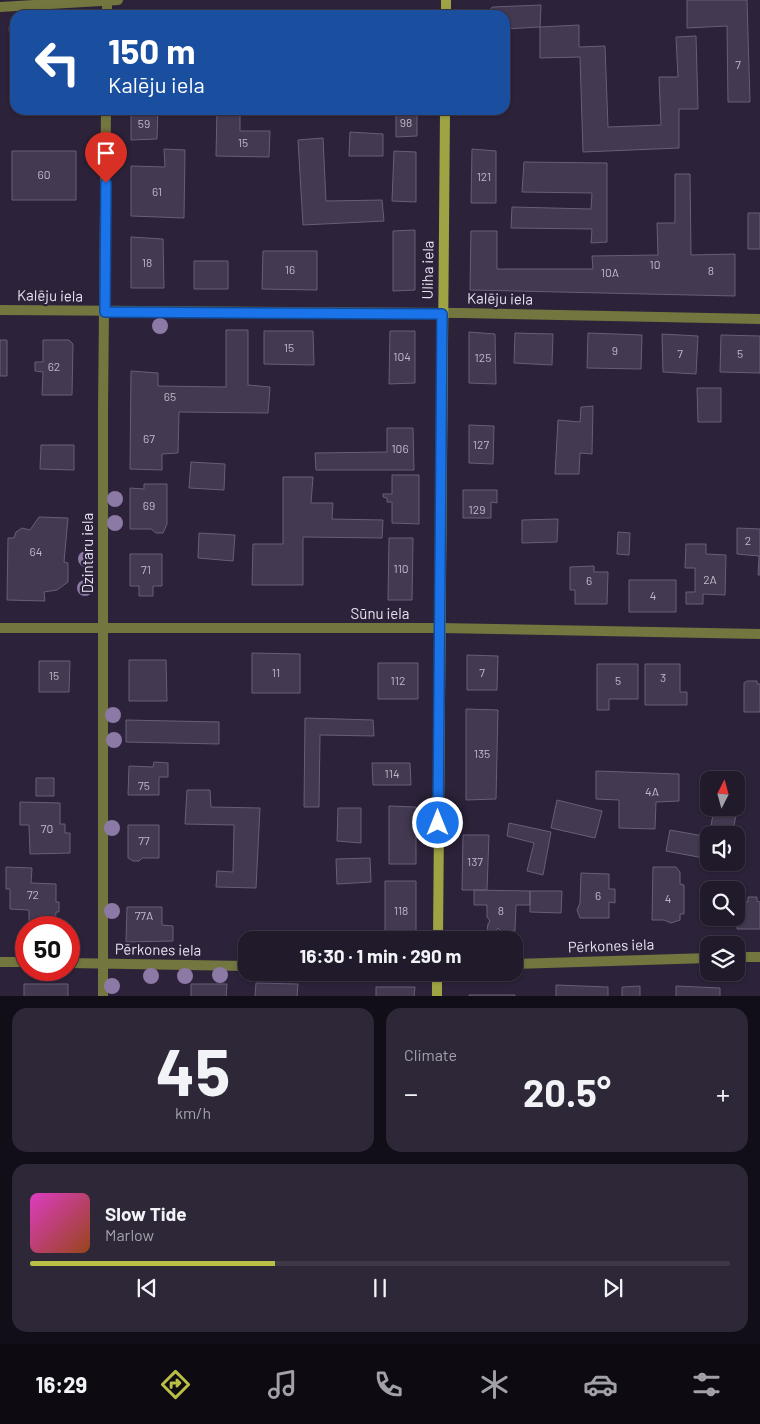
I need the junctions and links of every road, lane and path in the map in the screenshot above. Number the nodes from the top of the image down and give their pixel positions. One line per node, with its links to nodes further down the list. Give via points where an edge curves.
1 (118, 0): 2 (street)
2 (107, 1): 3 (street)
3 (0, 6)
4 (106, 115): 7 (street, Dzintaru iela)
5 (445, 115): 8 (main road, Uliha iela)
6 (0, 310): 7 (street, Kalēju iela)
7 (105, 312): 8 (street, Kalēju iela); 11 (street, Dzintaru iela)
8 (442, 314): 9 (street, Kalēju iela); 12 (main road, Uliha iela)
9 (760, 319)
10 (0, 628): 11 (street, Sūnu iela)
11 (103, 628): 12 (street, Sūnu iela); 21 (street, Dzintaru iela)
12 (439, 628): 13 (street, Sūnu iela); 14 (main road, Uliha iela)
13 (760, 634)
14 (438, 931)
15 (745, 957): 16 (street)
16 (760, 957)
17 (700, 958): 22 (street, Pērkones iela)
18 (0, 962): 19 (street)
19 (15, 962)
20 (80, 963): 21 (street, Pērkones iela)
21 (104, 964): 23 (street, Pērkones iela); 25 (street, Dzintaru iela)
22 (523, 964)
23 (238, 966)
24 (437, 981): 26 (main road)
25 (103, 996)
26 (437, 996)

